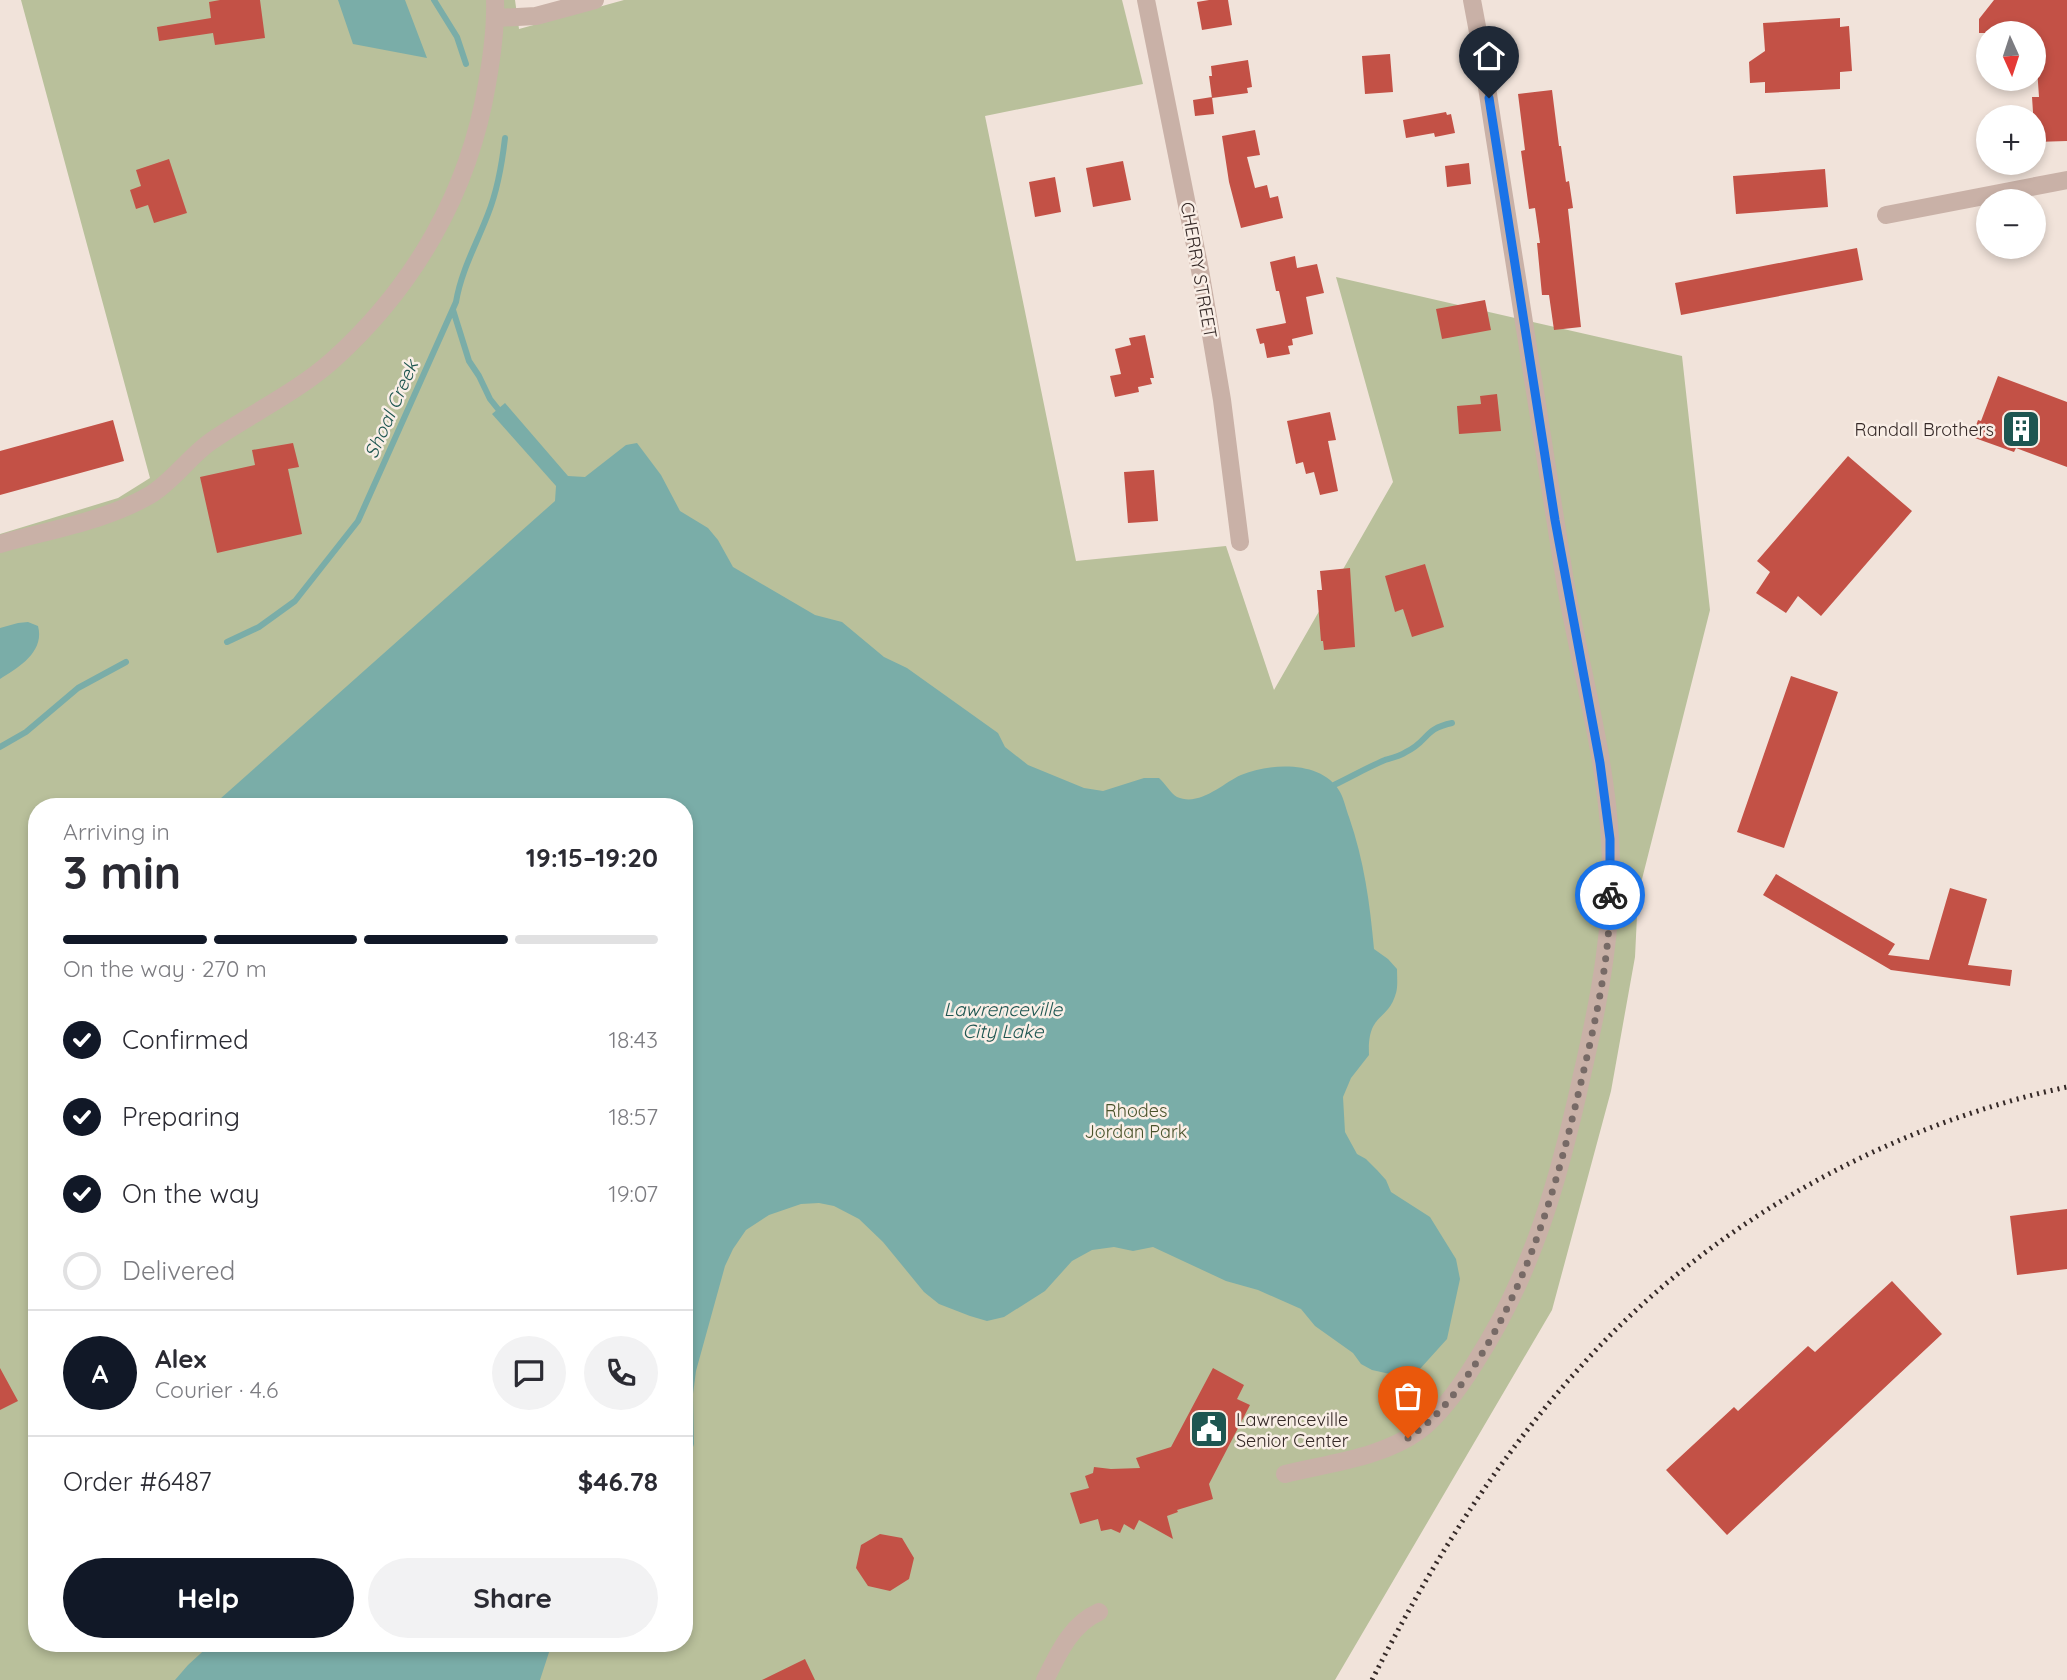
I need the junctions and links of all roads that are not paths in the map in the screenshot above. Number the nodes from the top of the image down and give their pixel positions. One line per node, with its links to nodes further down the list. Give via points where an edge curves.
1 (495, 0): 5 (street)
2 (595, 0): 5 (street, via 536,16)
3 (1146, 0): 8 (street, CHERRY STREET, via 1200,270)
4 (1472, 0): 10 (street, via 1557,533 1600,763 1610,839 1607,951 1559,1174 1525,1272 1496,1331 1461,1385 1423,1428 1387,1448)
5 (496, 18): 9 (street, via 482,113 451,204 410,275 371,323 331,361 207,444 151,494)
6 (2067, 180): 7 (street)
7 (1886, 215)
8 (1240, 542)
9 (0, 544)
10 (1284, 1474)
11 (1099, 1612): 12 (street, via 1079,1624)
12 (1045, 1680)

